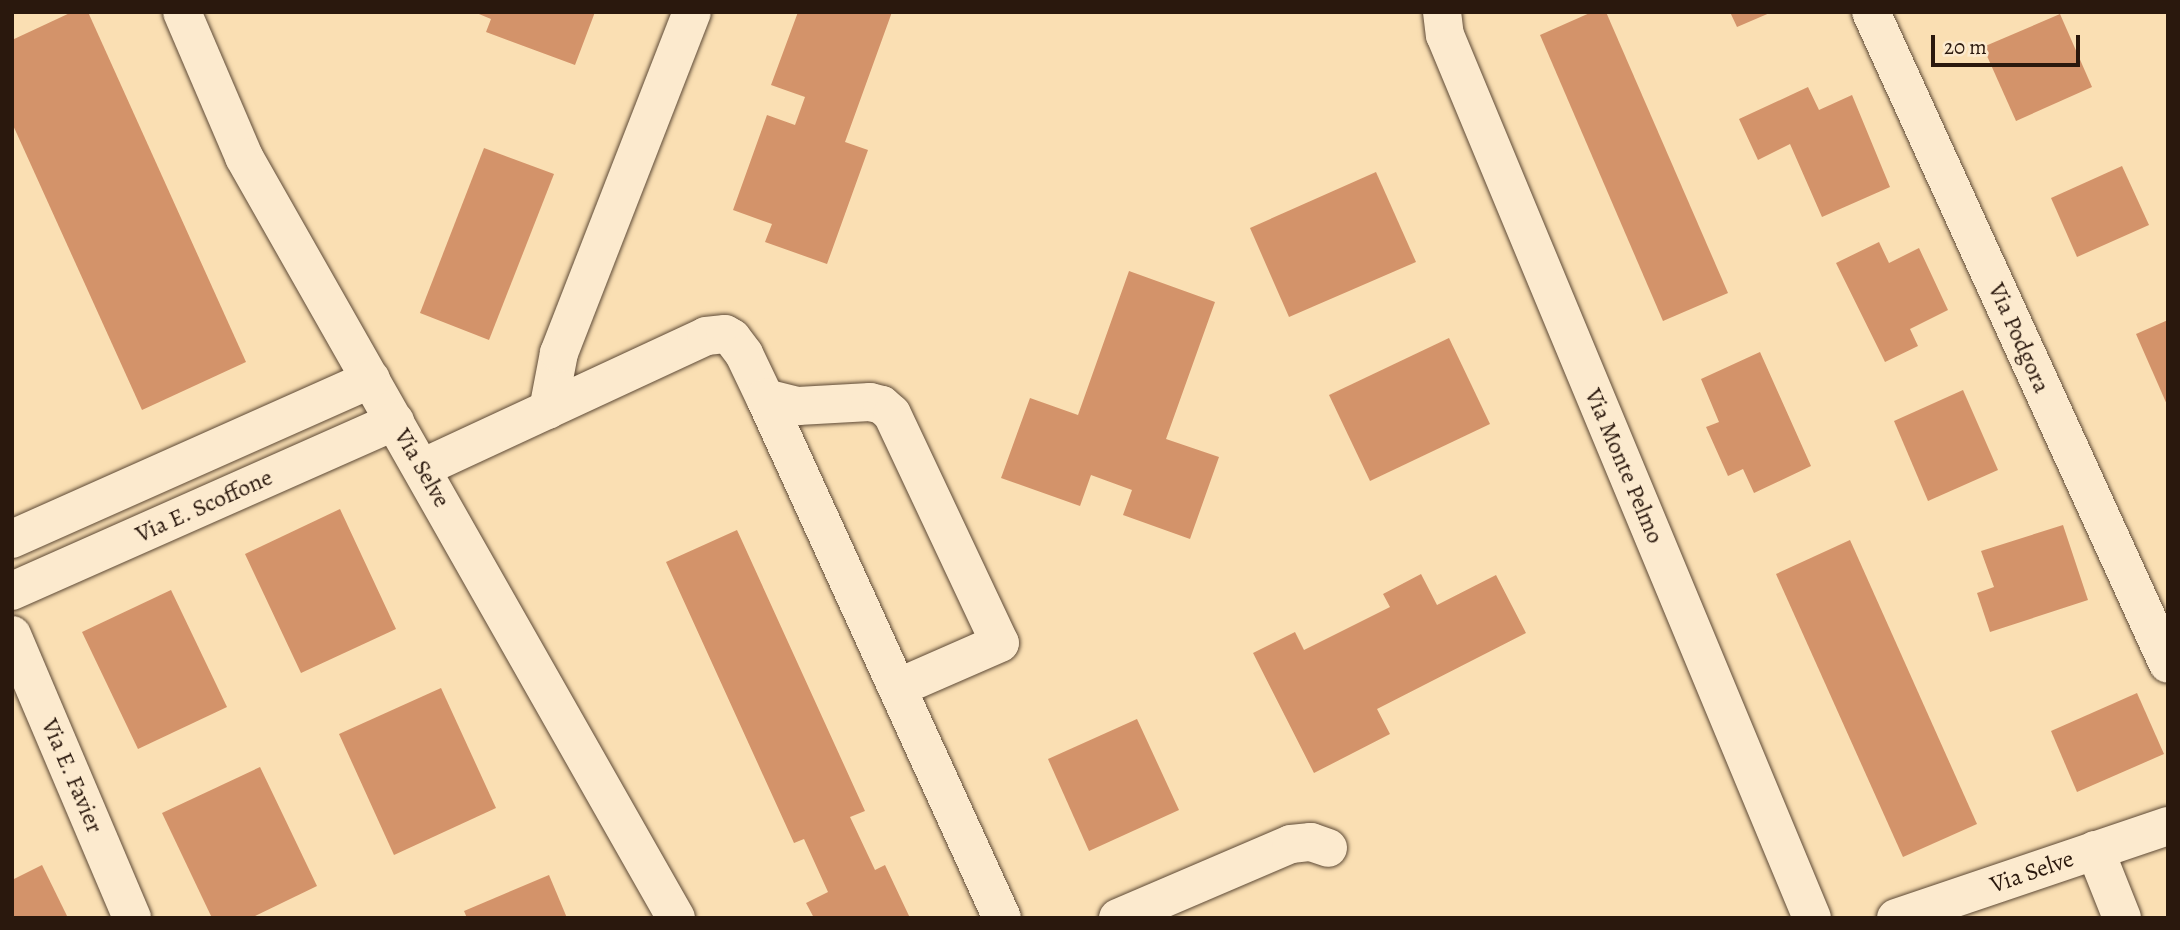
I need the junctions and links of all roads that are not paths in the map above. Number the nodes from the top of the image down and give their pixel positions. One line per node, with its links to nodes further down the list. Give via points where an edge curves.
1 (183, 12): 5 (street, Via Selve, via 244,157)
2 (692, 12): 7 (street, via 559,353)
3 (1442, 12): 22 (street, Via Monte Pelmo, via 1445,35)
4 (1871, 12): 13 (street, Via Podgora)
5 (371, 379): 8 (street, Via Selve); 10 (street, Via E. Scoffone)
6 (765, 398): 7 (street, via 738,344 717,334); 14 (street); 14 (street, via 798,406 870,402 892,414 1000,643)
7 (548, 410): 9 (street)
8 (395, 421): 9 (street, Via Selve); 11 (street, Via E. Scoffone)
9 (422, 468): 19 (street, Via Selve)
10 (12, 539)
11 (12, 591)
12 (12, 635): 18 (street, Via E. Favier)
13 (2168, 664)
14 (897, 688): 20 (street)
15 (2168, 826): 17 (street, Via Selve)
16 (1328, 848): 21 (street, via 1311,842 1291,844)
17 (2095, 850): 23 (street, Via Selve); 24 (street)
18 (132, 918)
19 (676, 918)
20 (1002, 918)
21 (1118, 918)
22 (1812, 918)
23 (1896, 918)
24 (2122, 918)

